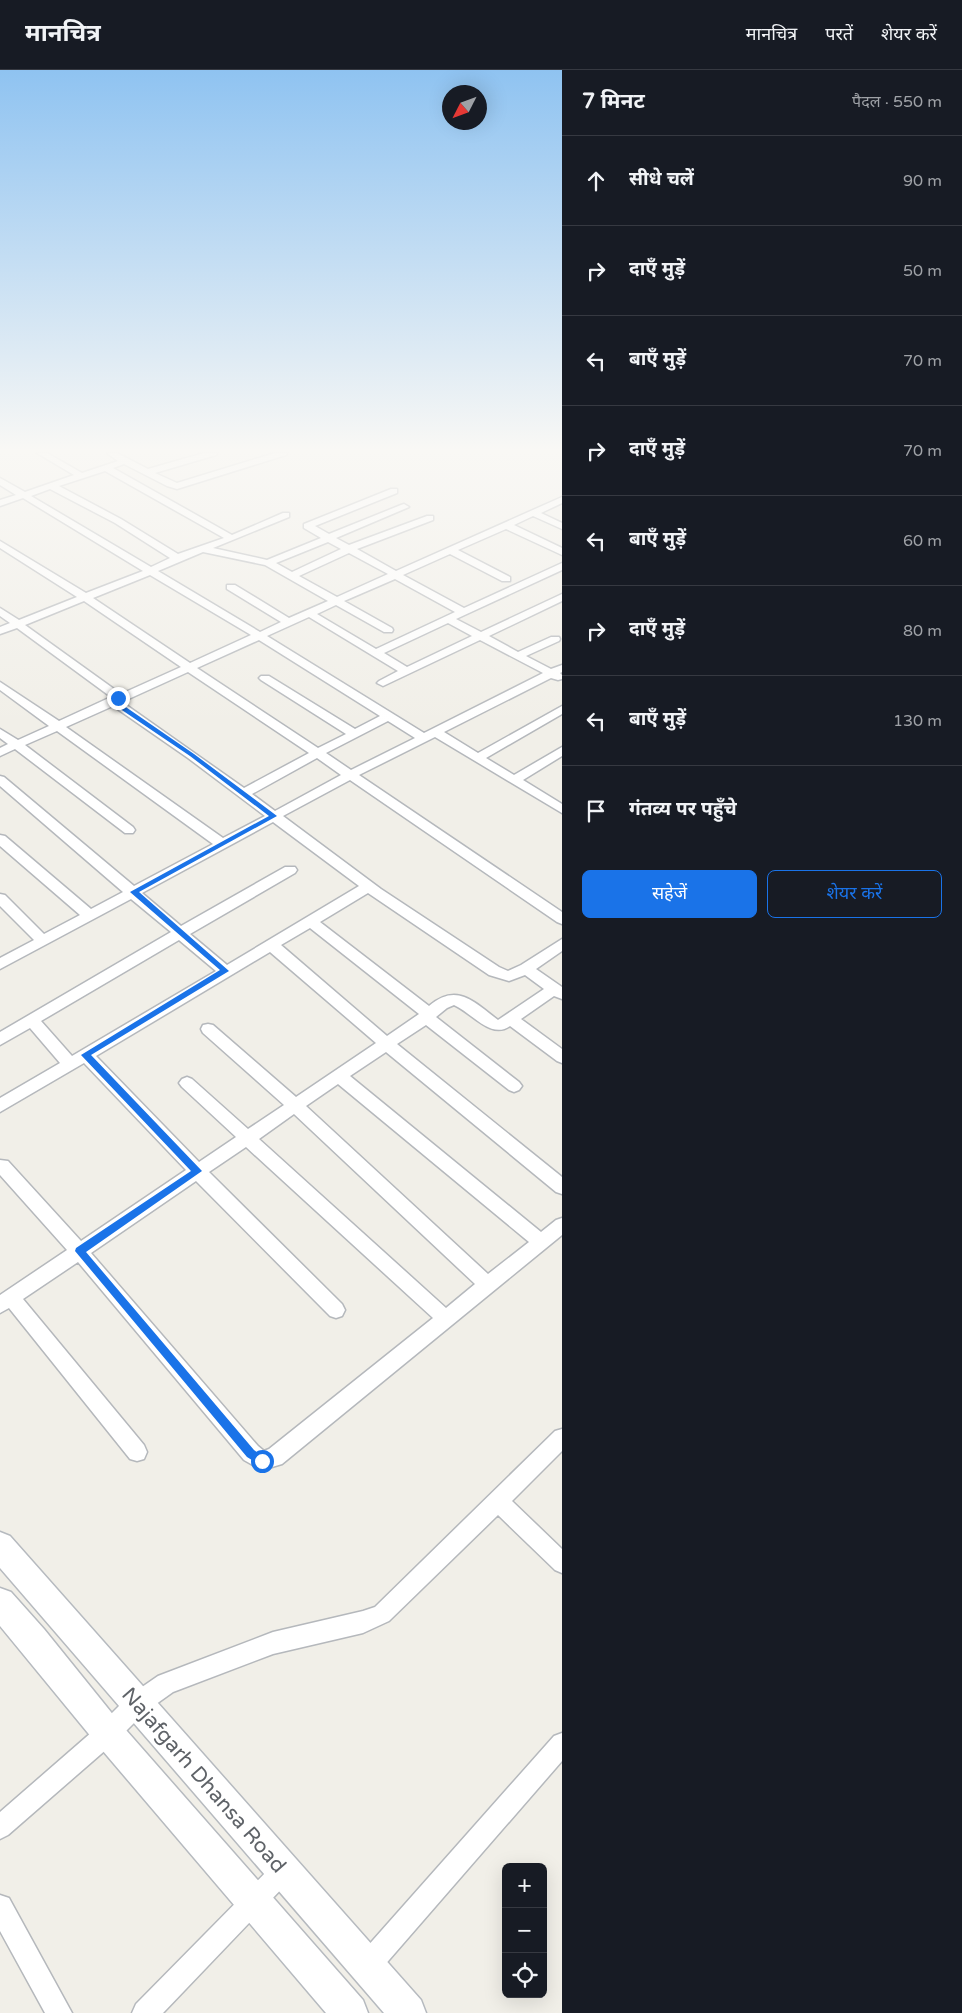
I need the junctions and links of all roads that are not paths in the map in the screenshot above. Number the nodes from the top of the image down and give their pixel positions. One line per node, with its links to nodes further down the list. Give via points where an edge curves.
1 (105, 544): 17 (street)
2 (154, 544): 14 (street)
3 (217, 544): 10 (street)
4 (314, 544): 15 (street)
5 (339, 544): 11 (street)
6 (363, 544): 11 (street)
7 (464, 544): 12 (street)
8 (545, 544): 13 (street)
9 (2, 547): 22 (street)
10 (203, 549): 14 (street); 15 (street)
11 (349, 549): 18 (street); 19 (street)
12 (450, 550): 18 (street); 20 (street)
13 (562, 552)
14 (177, 558): 17 (street)
15 (268, 563): 19 (street)
16 (562, 566): 27 (street)
17 (151, 571): 22 (street); 33 (street)
18 (396, 574): 24 (street); 27 (street)
19 (292, 576): 24 (street)
20 (506, 579)
21 (231, 587): 29 (street)
22 (84, 596): 30 (street); 38 (street)
23 (562, 597): 34 (street)
24 (337, 600): 26 (street); 31 (street)
25 (0, 611): 30 (street)
26 (310, 612): 29 (street); 36 (street)
27 (463, 612): 28 (street)
28 (448, 619): 34 (street); 36 (street)
29 (288, 622): 33 (street)
30 (17, 623): 32 (street); 44 (street)
31 (388, 630)
32 (0, 631)
33 (258, 636): 38 (street); 46 (street)
34 (481, 636): 37 (street); 39 (street)
35 (555, 639): 37 (street)
36 (376, 653): 39 (street)
37 (519, 655): 40 (street)
38 (187, 667): 44 (street); 55 (street)
39 (406, 672): 42 (street)
40 (559, 673): 49 (street)
41 (265, 678): 50 (street)
42 (383, 683)
43 (0, 684): 47 (street)
44 (115, 699): 47 (street); 60 (street)
45 (562, 709): 56 (street)
46 (388, 717): 50 (street); 51 (street)
47 (57, 726): 52 (street); 65 (street)
48 (0, 732): 52 (street)
49 (435, 732): 51 (street); 56 (street)
50 (354, 734): 55 (street)
51 (423, 738): 57 (street)
52 (16, 745): 54 (street); 63 (street)
53 (562, 751): 59 (street)
54 (0, 752)
55 (317, 753): 57 (street); 60 (street)
56 (477, 758): 59 (street)
57 (350, 775): 62 (street); 71 (street)
58 (0, 780): 68 (street)
59 (514, 780): 61 (street)
60 (242, 794): 62 (street)
61 (562, 809)
62 (274, 816): 65 (street); 67 (street)
63 (129, 830)
64 (0, 839): 70 (street)
65 (222, 844): 68 (street)
66 (290, 870): 73 (street)
67 (368, 887): 72 (street); 78 (street, via 494,971 509,976)
68 (134, 892): 70 (street); 73 (street)
69 (0, 898): 74 (street)
70 (90, 916): 74 (street)
71 (562, 919)
72 (310, 921): 75 (street); 81 (street)
73 (182, 933): 79 (street); 83 (street)
74 (43, 941): 77 (street)
75 (270, 944): 79 (street); 86 (street)
76 (562, 944): 78 (street)
77 (0, 964)
78 (526, 969): 80 (street)
79 (225, 971): 87 (street)
80 (558, 992): 82 (street)
81 (428, 1016): 82 (street, via 452,999 461,1001 496,1025); 86 (street); 92 (street)
82 (510, 1019): 88 (street)
83 (30, 1020): 85 (street); 89 (street)
84 (208, 1029): 93 (street)
85 (0, 1039)
86 (386, 1044): 90 (street); 98 (street)
87 (85, 1055): 89 (street); 97 (street)
88 (562, 1057)
89 (70, 1064): 94 (street)
90 (338, 1076): 93 (street); 100 (street)
91 (187, 1083): 95 (street)
92 (514, 1086)
93 (294, 1105): 95 (street); 102 (street)
94 (0, 1106)
95 (247, 1138): 97 (street); 105 (street)
96 (2, 1166): 101 (street)
97 (197, 1171): 101 (street); 104 (street)
98 (562, 1187)
99 (562, 1225): 100 (street)
100 (541, 1242): 102 (street)
101 (79, 1251): 103 (street); 105 (street, via 250,1453 262,1461 275,1457)
102 (488, 1285): 105 (street)
103 (6, 1301): 107 (street)
104 (336, 1310)
105 (446, 1319)
106 (561, 1442): 108 (street)
107 (137, 1452)
108 (498, 1501): 110 (street); 112 (street, via 382,1614 363,1622 273,1643 166,1684)
109 (0, 1546): 112 (main road, Najafgarh Dhansa Road)
110 (562, 1564)
111 (0, 1603): 113 (main road)
112 (137, 1704): 113 (street); 116 (main road, Najafgarh Dhansa Road)
113 (108, 1733): 115 (street); 117 (main road)
114 (562, 1744): 119 (street)
115 (0, 1827)
116 (283, 1871): 117 (street); 119 (main road, Najafgarh Dhansa Road)
117 (254, 1900): 121 (street); 122 (main road)
118 (0, 1907): 120 (street)
119 (367, 1966): 123 (main road, Najafgarh Dhansa Road)
120 (59, 2013)
121 (145, 2013)
122 (350, 2013)
123 (408, 2013)

